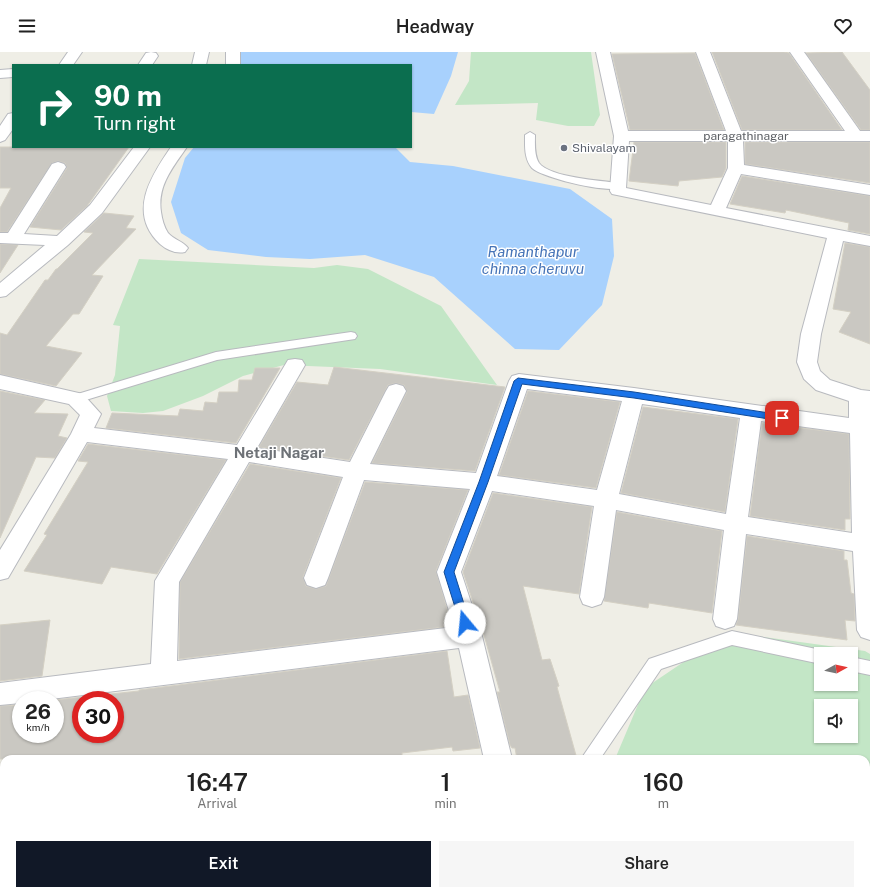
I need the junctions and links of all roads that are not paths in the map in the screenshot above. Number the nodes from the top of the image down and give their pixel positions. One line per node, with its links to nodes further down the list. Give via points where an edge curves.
1 (75, 52): 7 (street)
2 (202, 52): 8 (street)
3 (233, 52): 9 (street)
4 (603, 52): 16 (street)
5 (703, 52): 17 (street)
6 (797, 52): 18 (street)
7 (67, 64)
8 (199, 64)
9 (233, 64)
10 (12, 73): 11 (street)
11 (0, 74)
12 (12, 114): 13 (street)
13 (0, 116)
14 (12, 119): 19 (street)
15 (530, 135): 24 (lane, via 531,157 539,169 567,178)
16 (622, 136): 17 (street, paragathinagar); 24 (street)
17 (735, 136): 18 (street, paragathinagar); 23 (street)
18 (862, 136)
19 (0, 137)
20 (141, 148): 29 (street, via 96,209)
21 (178, 148): 31 (street, via 155,186 152,201 159,230 167,242)
22 (58, 167): 28 (street)
23 (736, 168): 25 (street); 26 (street)
24 (619, 186): 26 (street, via 618,191)
25 (870, 190)
26 (717, 210): 27 (street)
27 (836, 235): 30 (street); 38 (street, via 811,334 807,362 811,374 823,385)
28 (7, 238): 29 (street)
29 (62, 241): 32 (street)
30 (870, 241)
31 (179, 248)
32 (0, 292)
33 (351, 336): 39 (lane, via 216,356)
34 (295, 365): 43 (street)
35 (0, 382): 39 (street)
36 (396, 391): 44 (street)
37 (634, 395): 40 (street); 45 (street, via 518,381); 46 (street)
38 (864, 397): 41 (street)
39 (76, 399): 42 (street, via 91,414)
40 (751, 414): 41 (street); 47 (street)
41 (860, 427): 48 (street)
42 (81, 434): 43 (street); 49 (street)
43 (244, 454): 44 (street); 58 (street, via 168,581)
44 (356, 471): 45 (street); 50 (street)
45 (484, 482): 46 (street); 54 (street, via 449,572)
46 (606, 500): 47 (street); 51 (street)
47 (736, 524): 48 (street); 52 (street)
48 (864, 544): 53 (street)
49 (0, 571)
50 (316, 578)
51 (592, 597)
52 (725, 619)
53 (870, 630)
54 (469, 636): 58 (street); 60 (street)
55 (814, 656): 61 (lane, via 732,638 655,664)
56 (858, 665): 57 (lane)
57 (870, 668)
58 (164, 674): 59 (street)
59 (0, 694)
60 (497, 755)
61 (593, 755)

